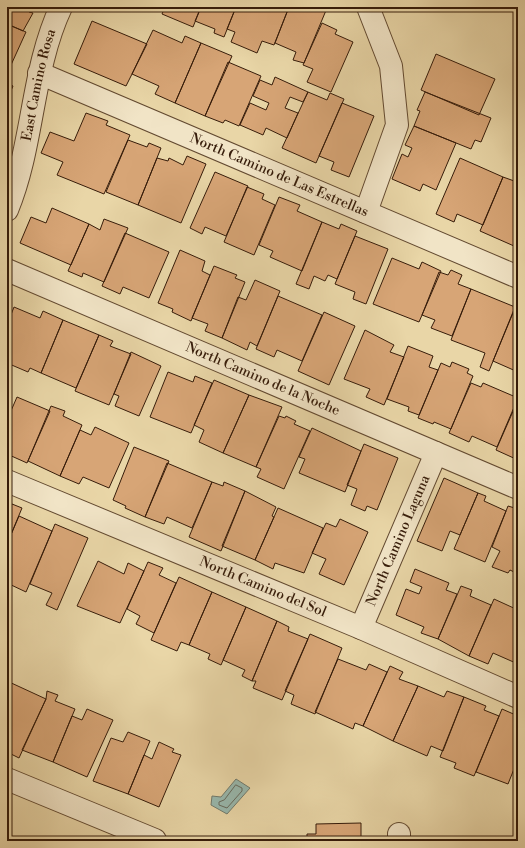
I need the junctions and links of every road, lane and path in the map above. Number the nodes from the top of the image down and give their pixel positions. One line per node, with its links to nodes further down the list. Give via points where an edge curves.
1 (61, 7): 3 (street, East Camino Rosa)
2 (368, 7): 5 (street, via 392,66 397,125)
3 (40, 73): 4 (street, East Camino Rosa, via 17,185); 5 (street, North Camino de Las Estrellas)
4 (7, 210)
5 (366, 212): 7 (street, North Camino de Las Estrellas)
6 (7, 270): 8 (street, North Camino de la Noche)
7 (518, 277)
8 (436, 453): 10 (street, North Camino de la Noche); 11 (street, North Camino Laguna)
9 (7, 481): 11 (street, North Camino del Sol)
10 (518, 488)
11 (361, 628): 12 (street, North Camino del Sol)
12 (518, 697)
13 (7, 779): 14 (street, via 155,840)
14 (153, 841)

